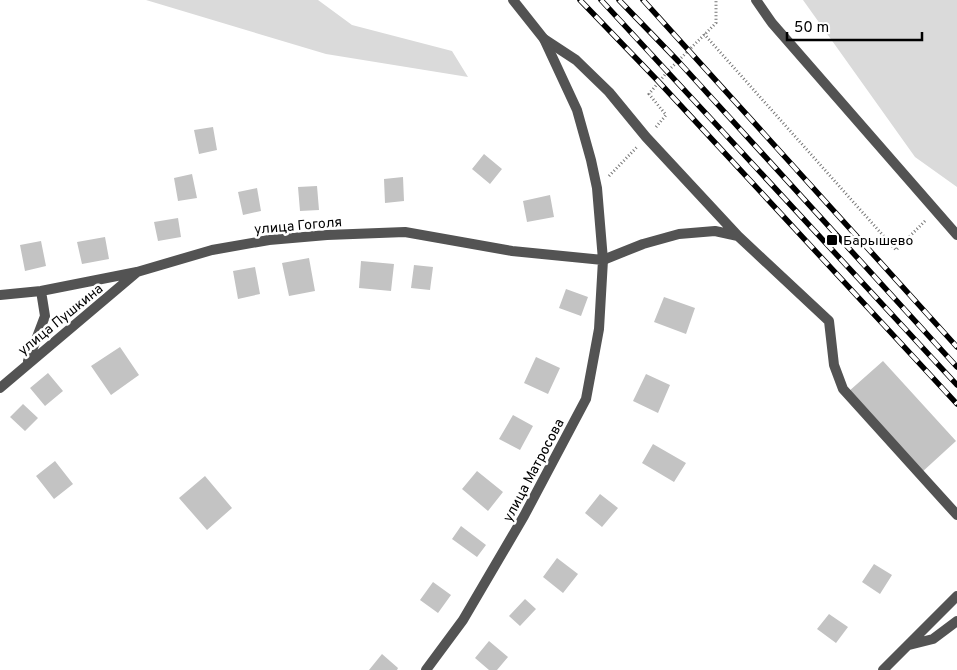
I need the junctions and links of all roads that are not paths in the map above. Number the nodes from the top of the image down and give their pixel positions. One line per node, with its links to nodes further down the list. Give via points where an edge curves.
1 (512, 0): 3 (street)
2 (756, 0): 4 (street, via 772,23)
3 (544, 39): 5 (street, via 576,60 609,92); 6 (street, улица Матросова, via 577,110 597,188)
4 (957, 235)
5 (738, 236): 6 (street, via 714,231 679,234); 12 (street, via 829,321 834,365 843,389)
6 (603, 260): 7 (street, улица Гоголя, via 512,250 404,232 269,240 212,250); 16 (street, улица Матросова, via 599,329 586,399 524,516 463,620)
7 (137, 272): 8 (street, улица Гоголя); 10 (street, улица Пушкина)
8 (41, 291): 9 (street, улица Гоголя); 10 (street, via 45,316)
9 (0, 295)
10 (27, 364): 11 (street, улица Пушкина)
11 (0, 388)
12 (957, 515)
13 (957, 596): 15 (street)
14 (957, 621): 15 (street, via 933,639)
15 (908, 646): 17 (street)
16 (426, 670)
17 (883, 670)

